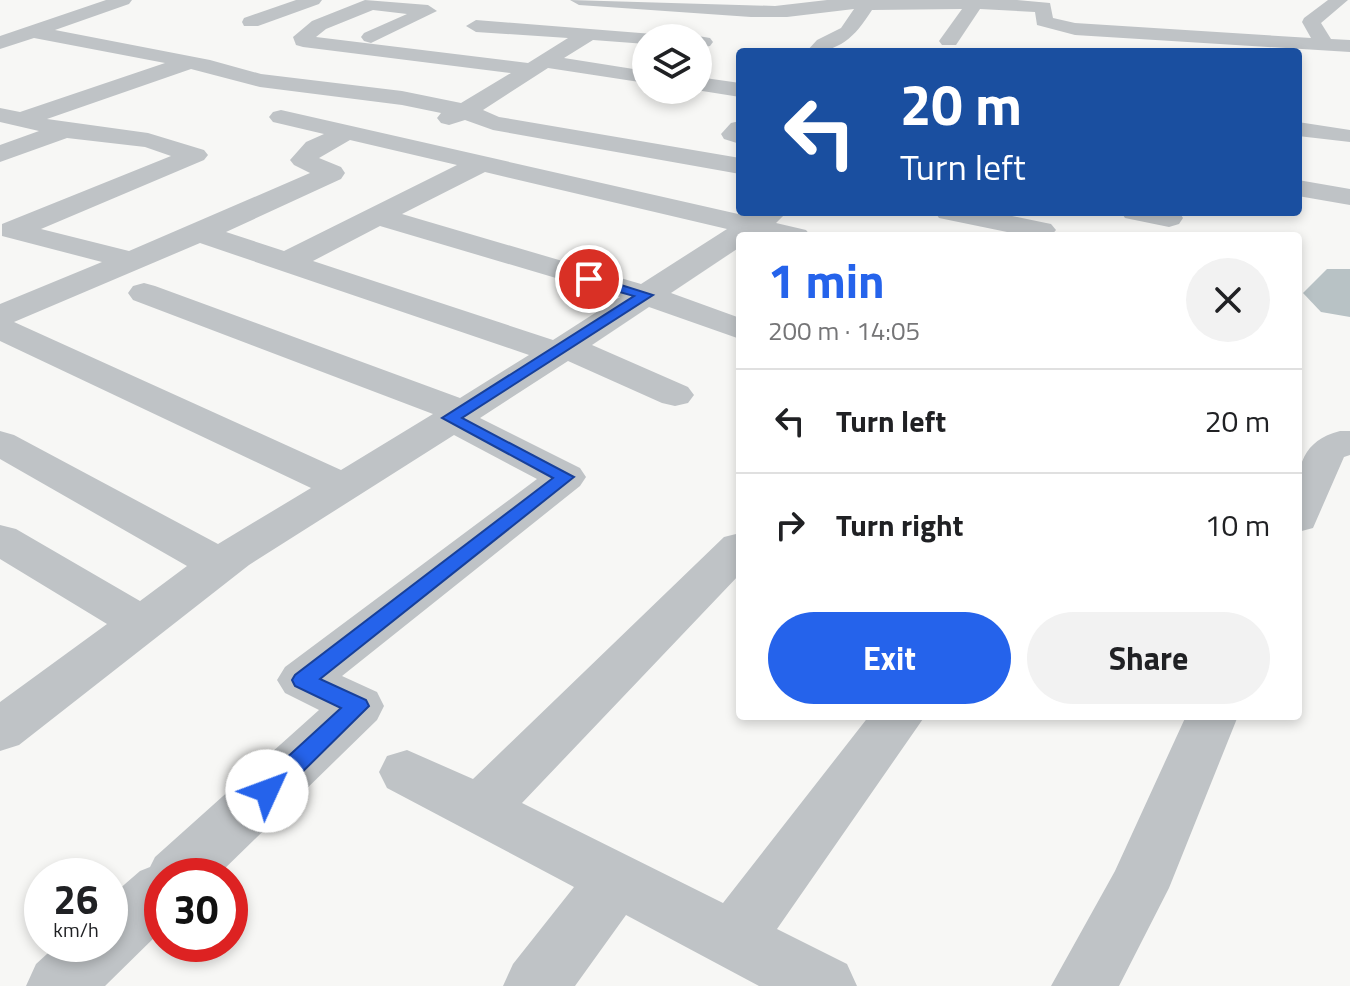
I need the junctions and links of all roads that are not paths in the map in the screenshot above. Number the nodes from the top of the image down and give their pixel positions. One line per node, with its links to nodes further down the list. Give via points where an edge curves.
1 (65, 0): 10 (street)
2 (123, 0): 10 (street)
3 (313, 0): 11 (street)
4 (579, 0): 9 (street, via 771,12 825,1)
5 (1339, 0): 19 (street, via 1311,22)
6 (377, 2): 15 (street, via 428,11); 23 (street, via 319,25 303,41)
7 (975, 3): 8 (street); 9 (street); 17 (street)
8 (1045, 4): 19 (street, via 1044,21 1075,29)
9 (866, 5): 21 (street, via 848,32)
10 (94, 11): 13 (street)
11 (251, 22)
12 (476, 26): 14 (street)
13 (34, 32): 18 (street); 22 (street)
14 (589, 34): 16 (street); 23 (street)
15 (371, 37)
16 (632, 37)
17 (949, 41)
18 (0, 43)
19 (1325, 45): 20 (street)
20 (1350, 46)
21 (820, 48)
22 (189, 62): 27 (street, via 260,80); 29 (street)
23 (541, 73): 24 (street); 27 (street, via 513,82)
24 (632, 76)
25 (712, 86): 26 (street)
26 (736, 89)
27 (465, 111): 34 (street); 37 (street, via 493,123)
28 (281, 117): 32 (street)
29 (10, 118): 30 (street)
30 (65, 130): 35 (street); 45 (street, via 148,140 195,155 12,230)
31 (1302, 130): 33 (street)
32 (349, 132): 34 (street); 43 (street, via 315,147 303,160 332,173)
33 (1344, 136)
34 (391, 142): 36 (street)
35 (0, 154)
36 (484, 162): 40 (street); 44 (street)
37 (736, 165)
38 (1302, 189): 39 (street)
39 (1350, 197)
40 (377, 216): 48 (street); 50 (street)
41 (969, 216): 42 (street)
42 (1041, 230)
43 (199, 233): 48 (street); 49 (street)
44 (736, 234)
45 (43, 239): 47 (street); 49 (street)
46 (736, 241): 50 (street)
47 (0, 254)
48 (287, 262): 54 (street)
49 (138, 277): 51 (street); 56 (street)
50 (646, 295): 53 (street); 54 (street)
51 (0, 316)
52 (0, 328): 59 (street)
53 (736, 328)
54 (562, 350): 55 (street); 56 (street)
55 (675, 395)
56 (456, 415): 59 (street); 70 (street, via 565,477 303,680 358,706)
57 (0, 443): 63 (street)
58 (1350, 443): 60 (street, via 1327,451)
59 (341, 486): 63 (street)
60 (1302, 510)
61 (0, 539): 64 (street)
62 (736, 551): 69 (street)
63 (220, 565): 64 (street)
64 (141, 623): 67 (street)
65 (896, 720): 74 (street)
66 (1210, 720): 79 (street, via 1138,888)
67 (0, 730)
68 (407, 772): 69 (street)
69 (480, 809): 71 (street)
70 (195, 858)
71 (616, 880): 74 (street); 77 (street)
72 (144, 907): 73 (street)
73 (128, 921)
74 (732, 941): 78 (street)
75 (85, 962): 76 (street)
76 (59, 986)
77 (536, 986)
78 (824, 986)
79 (1084, 986)

